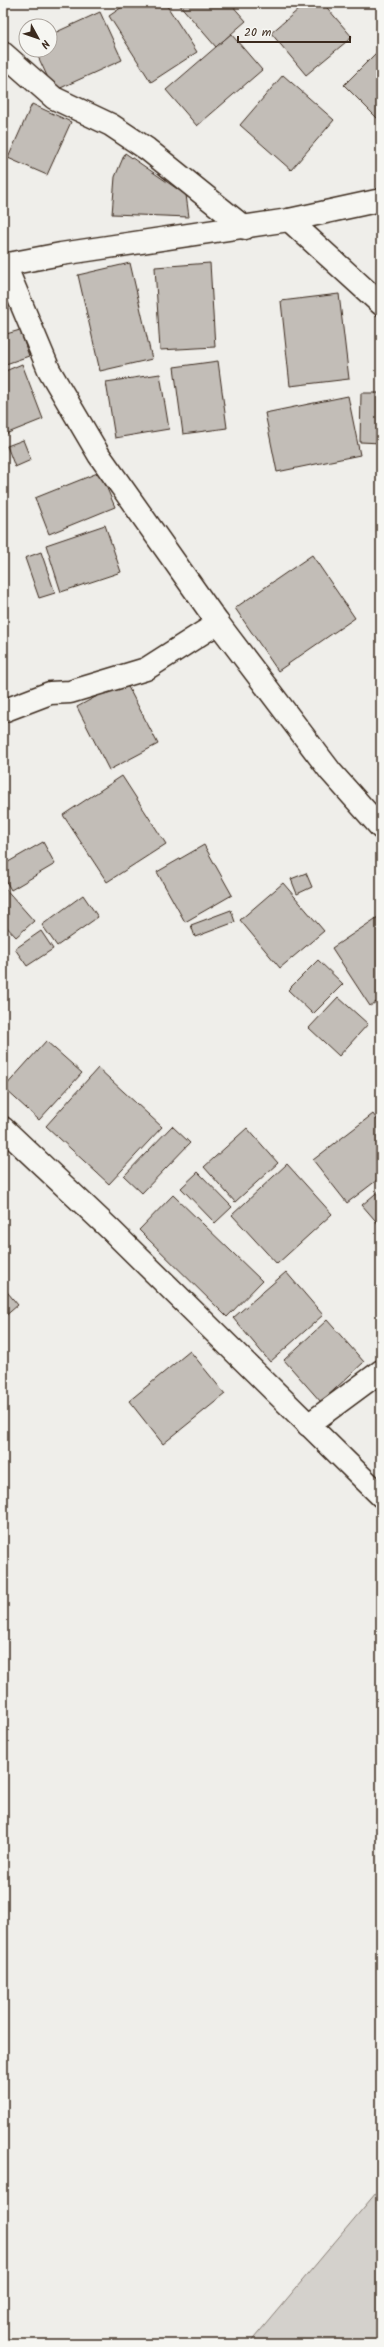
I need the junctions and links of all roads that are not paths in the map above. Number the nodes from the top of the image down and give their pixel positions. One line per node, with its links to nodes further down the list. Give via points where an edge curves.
1 (3, 53): 4 (street, via 54,98 123,133)
2 (381, 200): 3 (street)
3 (289, 220): 4 (street); 6 (street)
4 (245, 228): 5 (street, via 61,254)
5 (4, 265): 7 (street, via 49,370 99,455)
6 (381, 304)
7 (218, 623): 8 (street, via 146,669 70,692 50,694); 9 (street, via 331,772)
8 (3, 711)
9 (381, 828)
10 (3, 1128): 12 (street)
11 (381, 1371): 12 (street)
12 (308, 1425): 13 (street)
13 (381, 1496)

